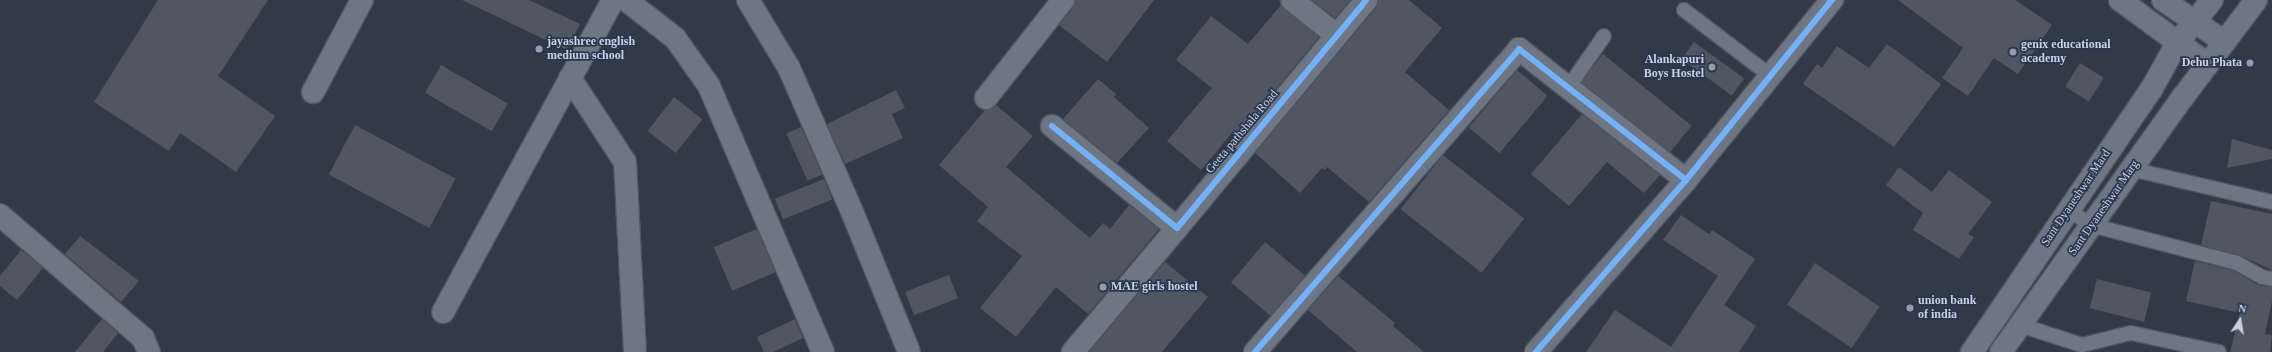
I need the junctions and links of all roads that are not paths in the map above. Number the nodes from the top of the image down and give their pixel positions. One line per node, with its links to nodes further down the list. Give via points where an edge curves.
1 (362, 0): 23 (street)
2 (613, 0): 21 (street)
3 (626, 0): 40 (street, via 675,38 709,86)
4 (748, 0): 41 (street, via 789,68 851,209)
5 (1062, 0): 24 (street)
6 (1292, 0): 15 (street)
7 (1366, 0): 15 (street, Geeta pathshala Road)
8 (1832, 0): 20 (street)
9 (2120, 0): 18 (main road)
10 (2163, 0): 14 (main road)
11 (2212, 0): 14 (main road, Sant Dyaneshwar Mard)
12 (2256, 0): 17 (main road, Sant Dyaneshwar Marg)
13 (1684, 10): 20 (lane)
14 (2194, 21): 17 (main road); 18 (main road, Sant Dyaneshwar Mard)
15 (1336, 35): 32 (street, Geeta pathshala Road)
16 (1604, 36): 22 (lane)
17 (2223, 42): 19 (main road, Sant Dyaneshwar Marg)
18 (2177, 43): 19 (main road); 29 (main road, Sant Dyaneshwar Mard, via 2151,90)
19 (2207, 64): 26 (main road, Sant Dyaneshwar Marg)
20 (1772, 77): 27 (street)
21 (570, 78): 36 (street); 39 (street, via 625,162)
22 (1568, 88): 27 (street); 43 (street, via 1519,49)
23 (313, 92)
24 (986, 98)
25 (1052, 126): 32 (street)
26 (2131, 169): 28 (lane); 31 (main road, Sant Dyaneshwar Marg)
27 (1686, 180): 44 (street)
28 (2272, 202)
29 (2068, 210): 31 (lane); 33 (main road, Sant Dyaneshwar Mard)
30 (0, 215): 38 (street, via 144,338)
31 (2091, 225): 34 (lane, via 2237,263 2262,277); 35 (main road, Sant Dyaneshwar Marg)
32 (1177, 228): 42 (street, Geeta pathshala Road)
33 (2024, 276): 35 (main road); 45 (main road, Sant Dyaneshwar Mard)
34 (2272, 279)
35 (2044, 291): 37 (main road, Sant Dyaneshwar Marg)
36 (443, 312)
37 (2020, 325): 46 (main road, Sant Dyaneshwar Marg); 47 (lane, via 2082,345 2131,333)
38 (149, 352)
39 (635, 352)
40 (822, 352)
41 (909, 352)
42 (1073, 352)
43 (1254, 352)
44 (1536, 352)
45 (1972, 352)
46 (2001, 352)
47 (2219, 352)

